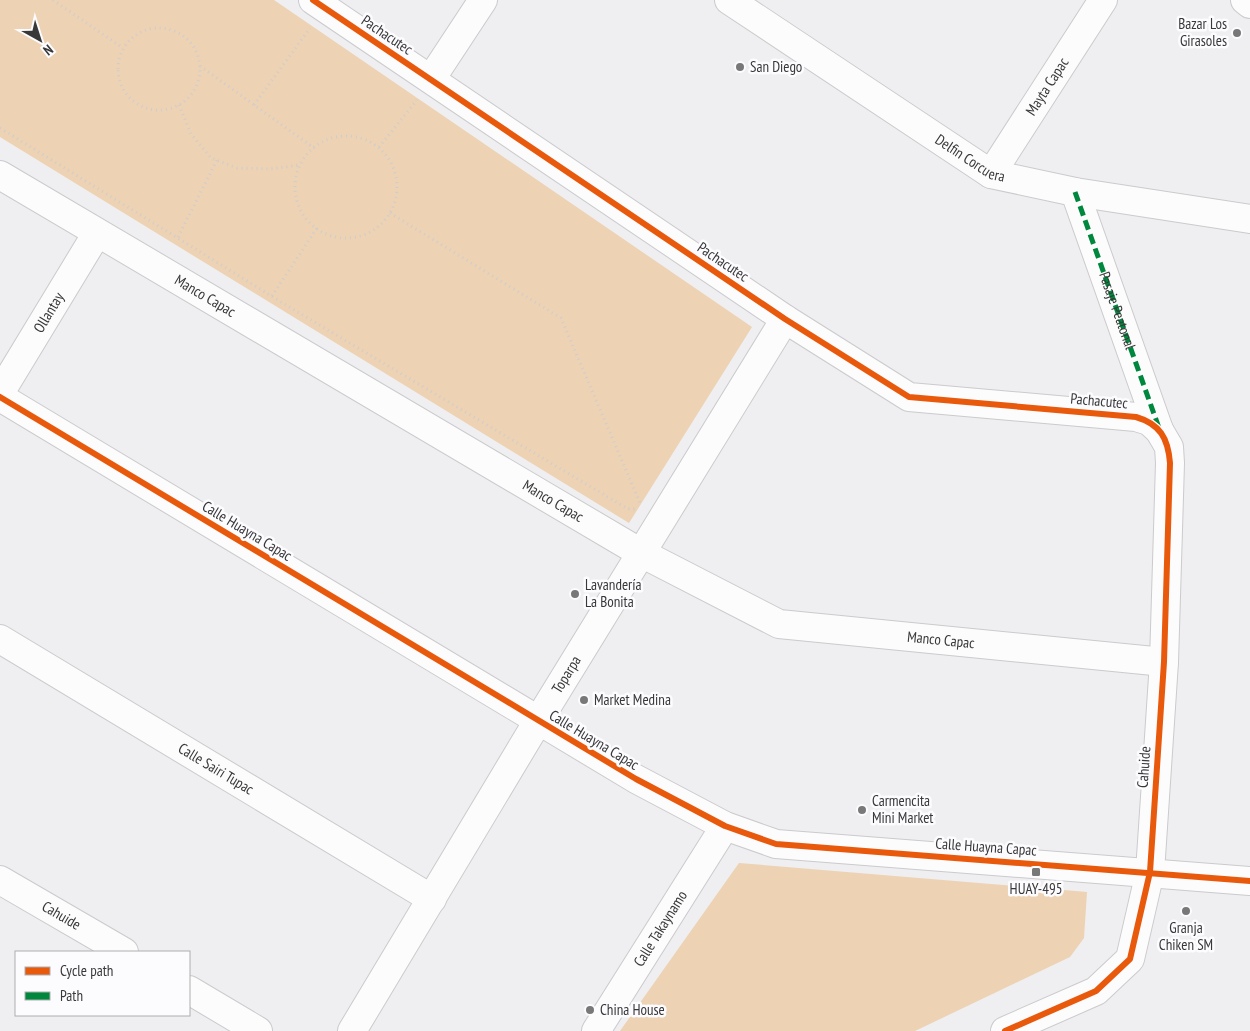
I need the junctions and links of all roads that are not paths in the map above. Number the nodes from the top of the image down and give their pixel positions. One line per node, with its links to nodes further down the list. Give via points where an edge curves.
1 (313, 0): 7 (street, Pachacutec)
2 (483, 0): 7 (street)
3 (729, 0): 8 (street, Delfin Corcuera)
4 (1103, 0): 8 (street, Mayta Capac)
5 (1245, 0): 6 (street)
6 (1250, 4)
7 (431, 79): 13 (street, Pachacutec)
8 (991, 174): 10 (street, Delfin Corcuera)
9 (0, 175): 12 (street, Manco Capac)
10 (1075, 192): 11 (street, Delfin Corcuera); 16 (street, Pasaje Peatonal)
11 (1250, 219)
12 (97, 233): 14 (street, Ollantay); 17 (street, Manco Capac)
13 (785, 319): 16 (street, Pachacutec, via 909,397 1136,417 1149,421); 17 (street, Toparpa)
14 (0, 392)
15 (0, 397): 20 (street, Calle Huayna Capac)
16 (1159, 430): 19 (street, Cahuide, via 1169,447 1170,463)
17 (641, 553): 19 (street, Manco Capac, via 779,624); 20 (street, Toparpa)
18 (0, 639): 25 (street, Calle Sairi Tupac)
19 (1164, 662): 22 (street, Cahuide)
20 (538, 721): 21 (street, Calle Huayna Capac, via 645,784); 25 (street, Toparpa)
21 (725, 826): 22 (street, Calle Huayna Capac, via 776,844); 30 (street, Calle Takaynamo)
22 (1150, 872): 24 (street, Calle Huayna Capac); 31 (street, Cahuide, via 1130,959 1096,991)
23 (0, 880): 26 (street, Cahuide)
24 (1250, 881)
25 (432, 900): 29 (street, Toparpa)
26 (122, 951)
27 (190, 991): 28 (street)
28 (258, 1031)
29 (352, 1031)
30 (596, 1031)
31 (1005, 1031)

